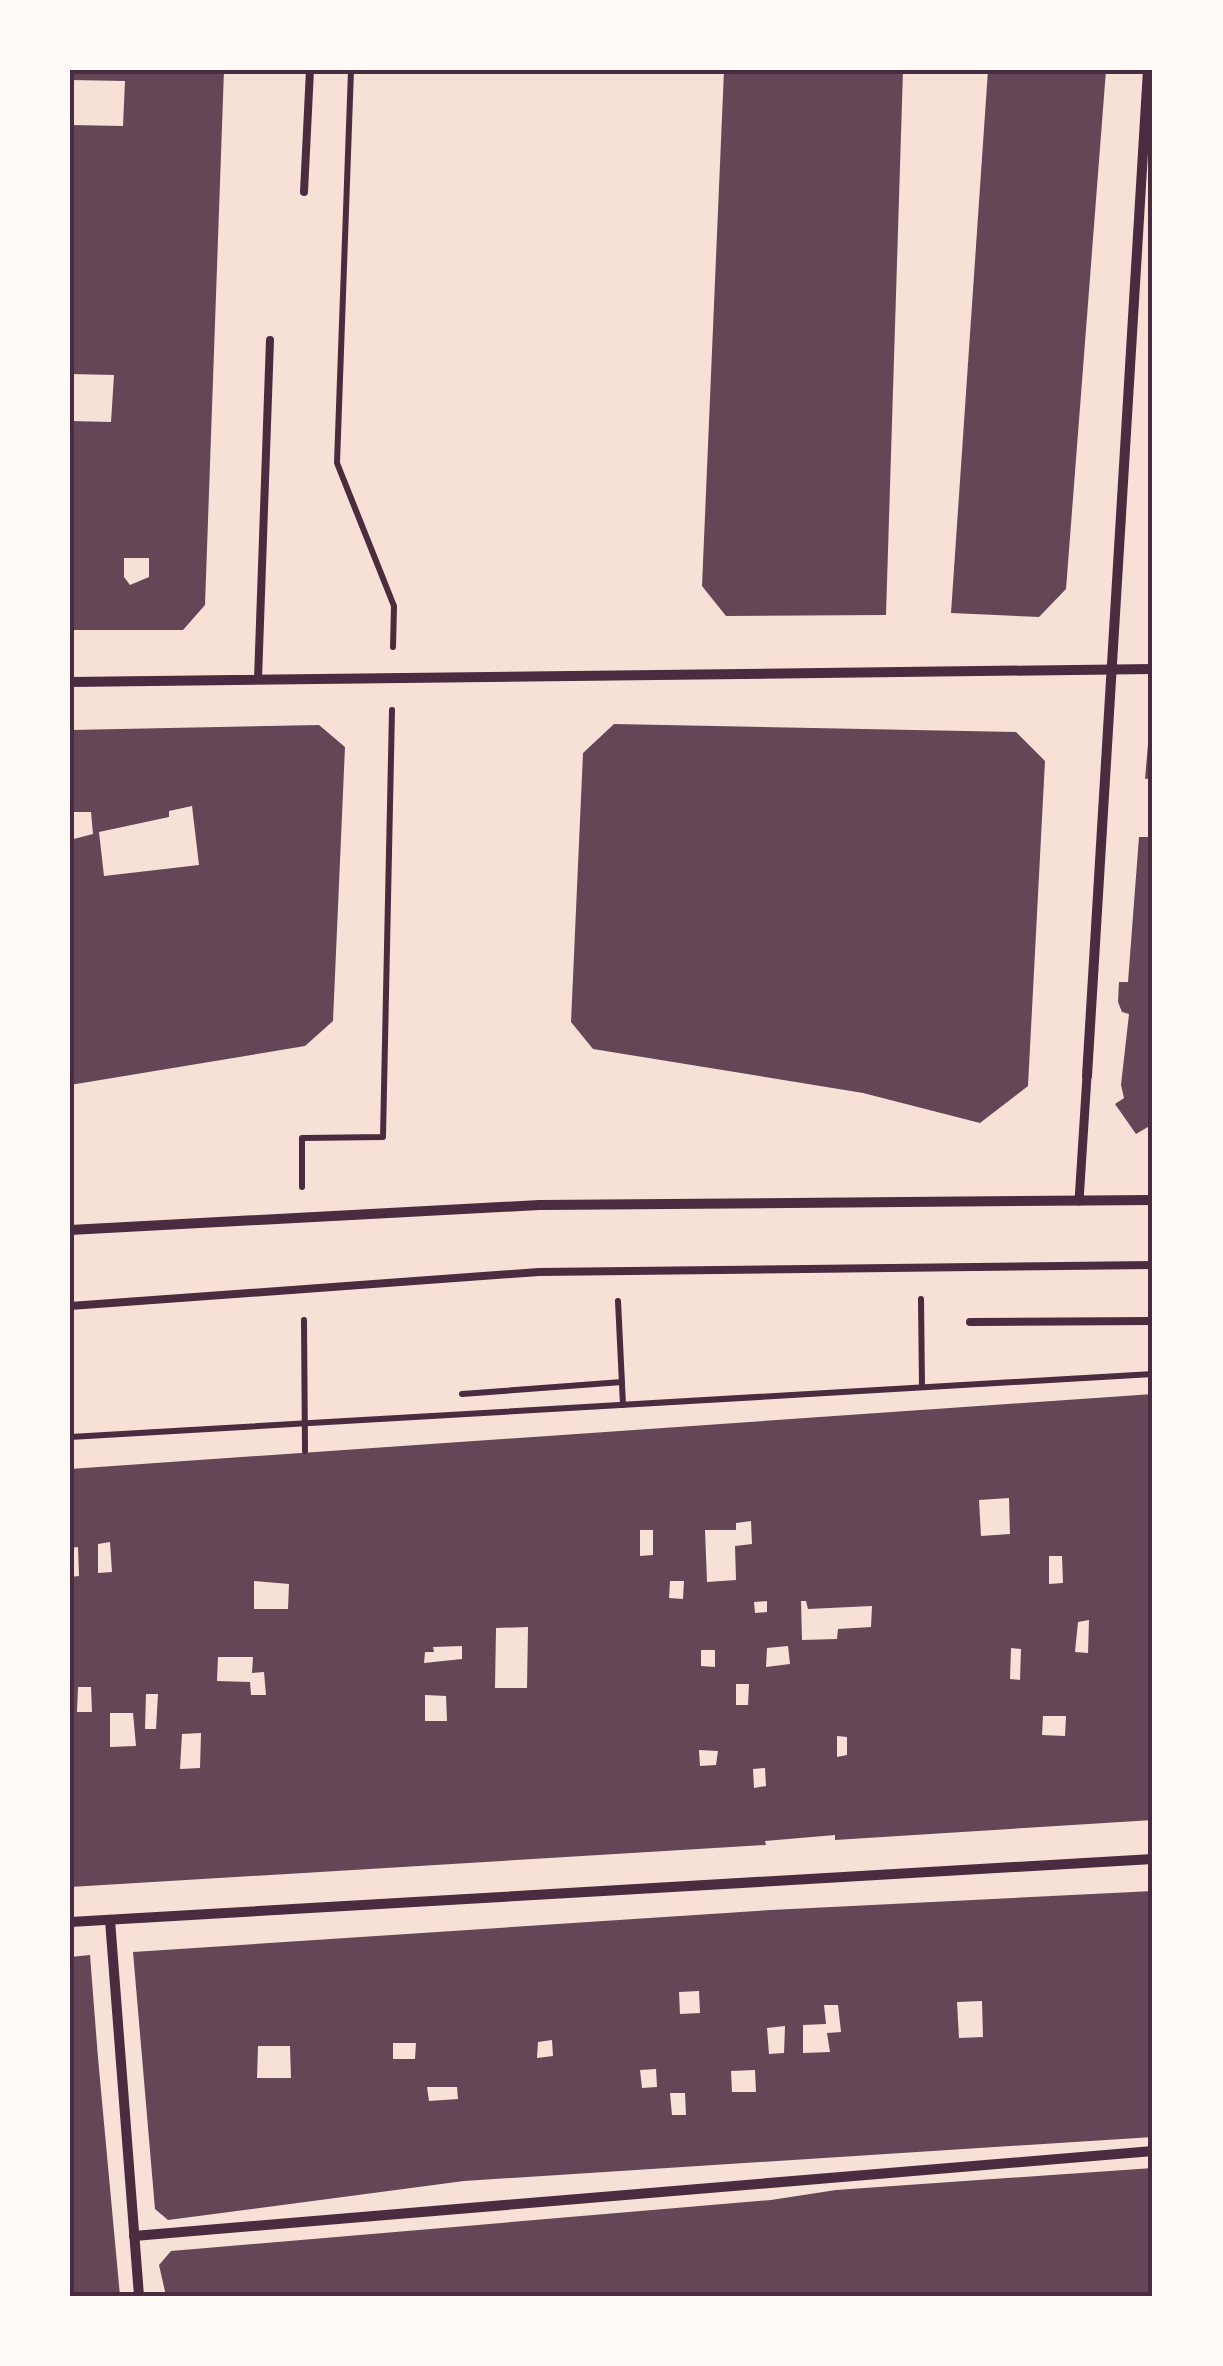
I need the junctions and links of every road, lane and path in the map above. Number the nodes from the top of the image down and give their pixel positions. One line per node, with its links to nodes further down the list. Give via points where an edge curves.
1 (310, 70): 3 (lane)
2 (1148, 70): 5 (street)
3 (304, 192)
4 (270, 340): 7 (lane)
5 (1110, 669): 6 (street); 7 (street); 9 (street)
6 (1153, 669)
7 (258, 679): 8 (street)
8 (70, 682)
9 (1086, 1076): 10 (street)
10 (1078, 1200): 11 (street); 12 (street, via 539,1205)
11 (1153, 1200)
12 (70, 1230)
13 (1153, 1265): 14 (lane)
14 (920, 1268): 15 (lane); 22 (path)
15 (616, 1271): 16 (lane); 21 (path)
16 (304, 1288): 17 (lane); 25 (path)
17 (70, 1306)
18 (1153, 1321): 19 (lane)
19 (970, 1322)
20 (1153, 1374): 22 (path)
21 (622, 1382): 23 (path); 24 (path)
22 (922, 1387): 24 (path)
23 (462, 1394)
24 (623, 1405): 25 (path)
25 (306, 1424): 26 (path); 27 (path)
26 (70, 1437)
27 (306, 1451)
28 (1153, 1859): 29 (street)
29 (110, 1920): 30 (street); 32 (street)
30 (70, 1922)
31 (1153, 2150): 32 (street)
32 (134, 2236): 33 (street)
33 (139, 2296)

